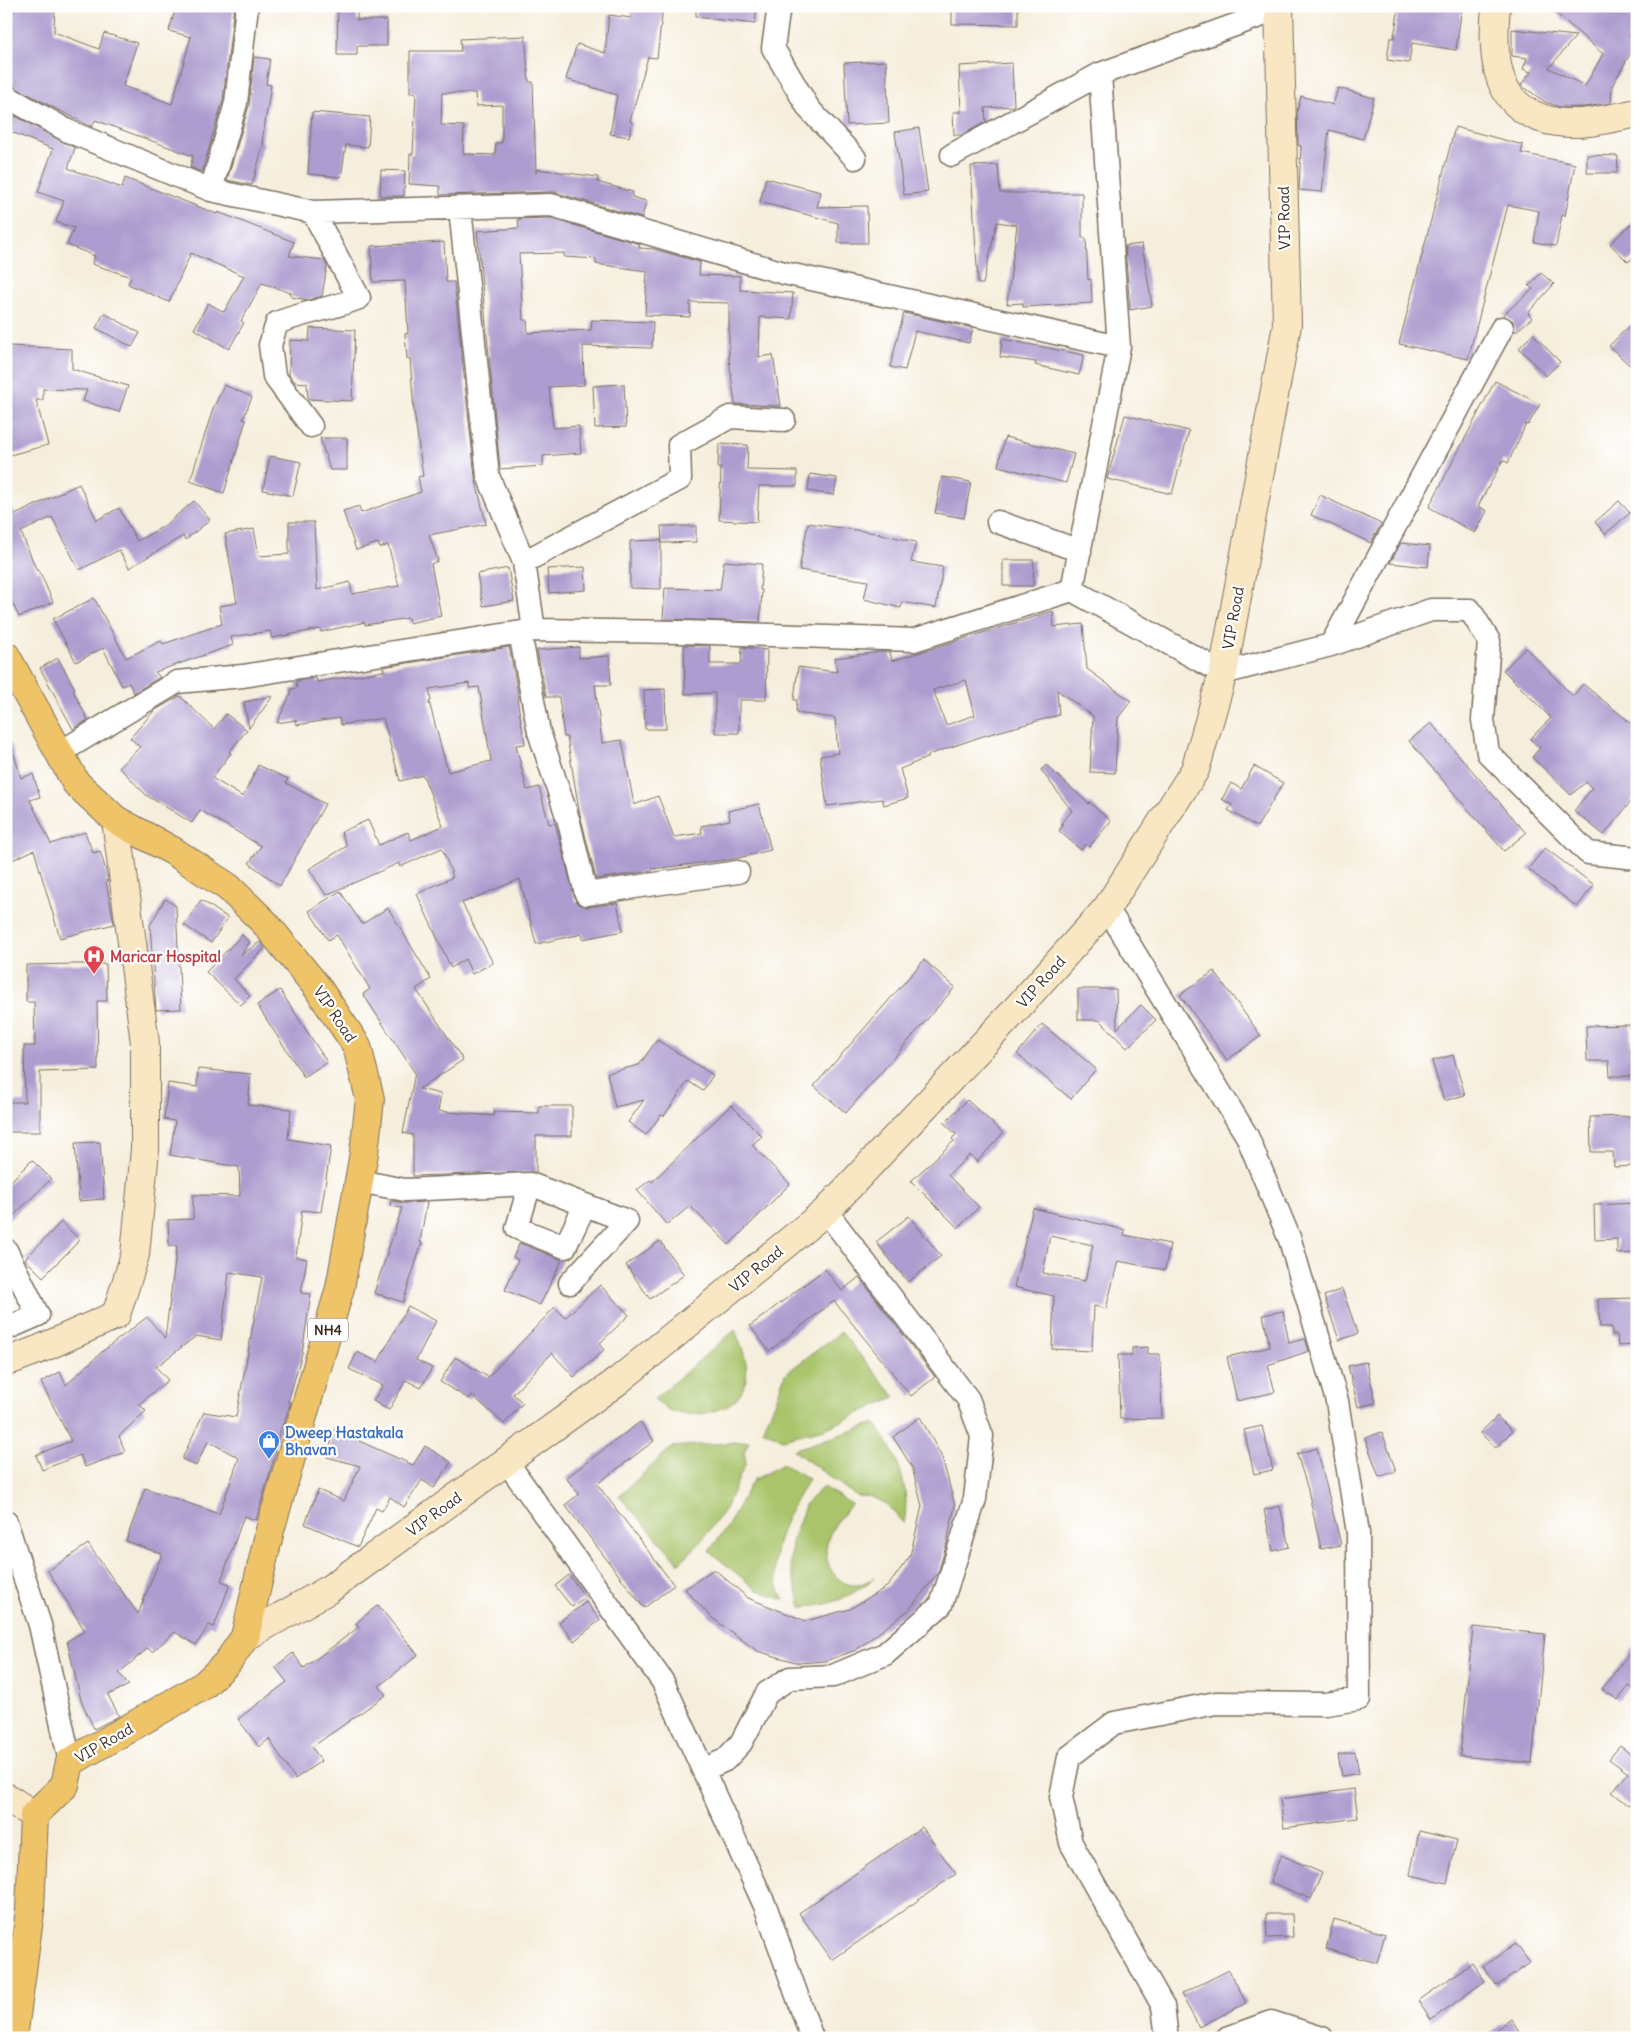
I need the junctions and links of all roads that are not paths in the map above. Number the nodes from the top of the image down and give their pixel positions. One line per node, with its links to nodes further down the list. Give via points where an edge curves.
1 (247, 6): 10 (street, via 236,103)
2 (780, 6): 9 (street, via 773,48 809,109)
3 (1496, 6): 7 (main road, via 1494,49 1498,72 1504,91 1517,105 1557,122 1583,122)
4 (1279, 7): 5 (street); 24 (main road, VIP Road, via 1287,325)
5 (1100, 74): 8 (street); 14 (street)
6 (6, 96): 10 (street, via 68,130)
7 (1637, 113)
8 (952, 155)
9 (855, 158)
10 (211, 190): 12 (street)
11 (460, 208): 12 (street); 14 (street, via 551,205 784,273); 19 (street, via 488,476)
12 (313, 212): 16 (street, via 359,298 277,323 270,345 274,376)
13 (1502, 328): 22 (street)
14 (1118, 347): 18 (street)
15 (784, 420): 19 (street, via 730,417 679,445 680,479)
16 (311, 426)
17 (998, 522): 18 (street)
18 (1080, 551): 20 (street)
19 (524, 562): 21 (street)
20 (1072, 590): 21 (street, via 914,640 682,632); 24 (street)
21 (527, 631): 25 (street, via 243,676 177,682); 28 (street, via 539,732 568,822 586,894)
22 (1331, 645): 24 (street); 27 (street, via 1431,610 1470,610 1488,641 1484,720 1488,752 1588,853)
23 (6, 656): 25 (highway, VIP Road / NH4)
24 (1223, 674): 29 (main road, VIP Road, via 1195,770)
25 (58, 753): 26 (highway, VIP Road / NH4, via 76,783)
26 (116, 820): 30 (highway, VIP Road / NH4, via 173,851 228,887 265,923 357,1046 370,1099); 37 (main road, via 145,1043 145,1149 135,1255 116,1315)
27 (1637, 858)
28 (738, 872)
29 (1107, 908): 33 (main road, VIP Road); 47 (street, via 1247,1136 1290,1240 1337,1401 1358,1533 1359,1700 1326,1704 1216,1702 1114,1723 1070,1757 1061,1796 1072,1843 1163,2006)
30 (359, 1181): 31 (street, via 405,1190); 40 (highway, VIP Road / NH4, via 340,1288 270,1530)
31 (530, 1184): 32 (street); 32 (street, via 517,1228 564,1247)
32 (585, 1205): 35 (street, via 627,1221)
33 (826, 1211): 38 (main road, VIP Road, via 619,1380); 42 (street, via 968,1399 982,1436 975,1499 941,1605 886,1654 833,1676 790,1678 767,1693 741,1743 725,1760)
34 (6, 1250): 36 (street, via 38,1314)
35 (570, 1282)
36 (6, 1329)
37 (6, 1362)
38 (507, 1462): 40 (main road, VIP Road, via 328,1590); 42 (street, via 662,1682)
39 (6, 1522): 41 (street, via 40,1625)
40 (244, 1638): 41 (highway, VIP Road / NH4, via 227,1663 204,1686)
41 (70, 1762): 44 (highway, VIP Road, via 65,1785)
42 (702, 1770): 46 (street, via 766,1908)
43 (6, 1796): 44 (main road)
44 (34, 1815): 45 (highway, via 30,1911)
45 (14, 2038)
46 (812, 2038)
47 (1167, 2038)
48 (1227, 2038): 49 (street, via 1271,2022)
49 (1322, 2038)

